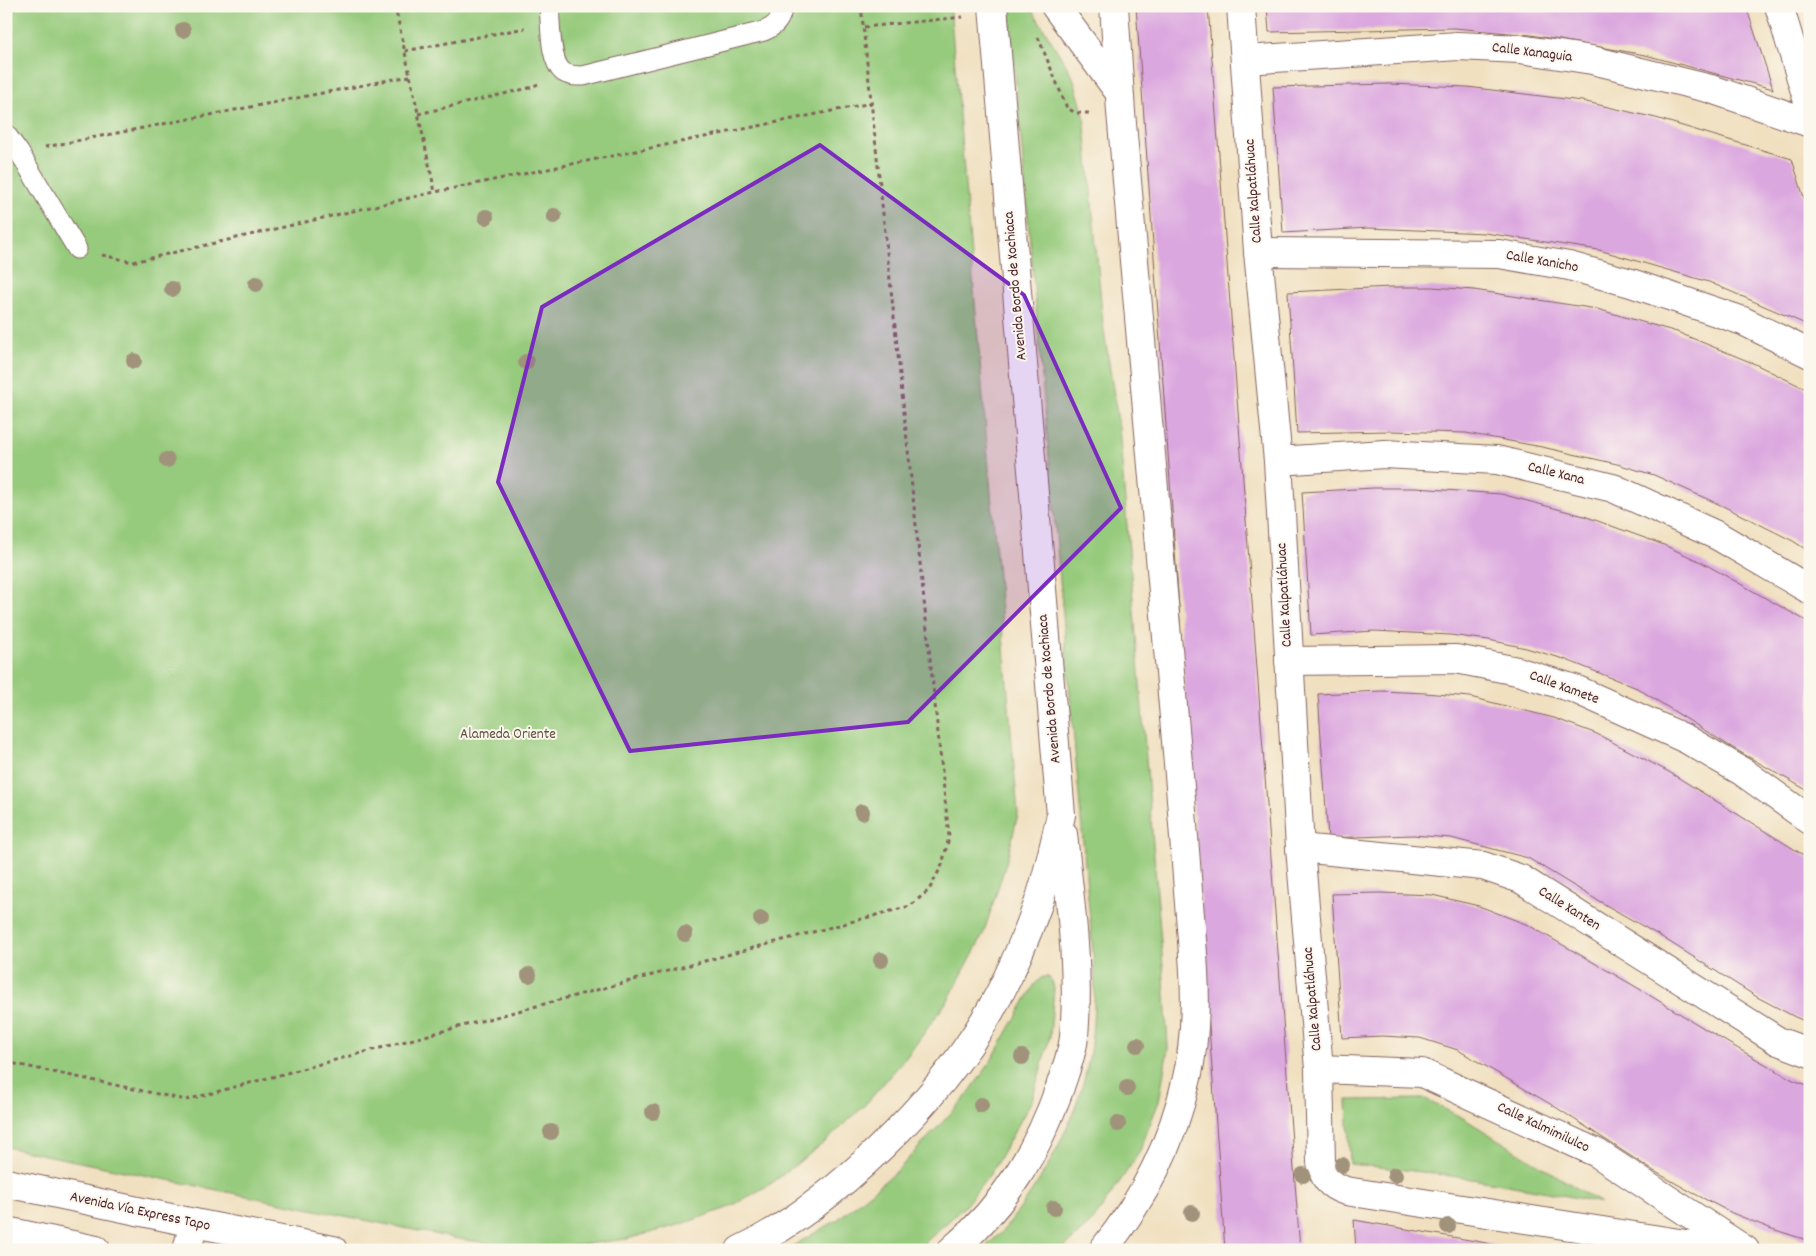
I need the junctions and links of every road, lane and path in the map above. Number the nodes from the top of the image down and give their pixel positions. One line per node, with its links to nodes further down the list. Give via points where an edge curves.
1 (395, 6): 10 (path)
2 (782, 6): 12 (lane, via 779,21 764,31 583,76)
3 (861, 6): 15 (path)
4 (993, 6): 28 (street, Avenida Bordo de Xochiaca)
5 (1055, 6): 14 (street)
6 (1114, 6): 14 (street)
7 (1241, 6): 11 (street, Calle Xalpatláhuac)
8 (1779, 6): 16 (street)
9 (550, 15): 10 (path); 12 (lane, via 554,56)
10 (405, 51): 13 (path)
11 (1246, 60): 18 (street, Calle Xanaguia, via 1458,46 1520,48 1592,60 1711,89); 23 (street, Calle Xalpatláhuac)
12 (564, 72): 17 (path, via 529,88)
13 (410, 76): 17 (path); 20 (path)
14 (1120, 92): 43 (street, via 1195,993 1188,1078 1169,1137 1144,1192)
15 (871, 103): 21 (path); 32 (path, via 949,838 942,865 929,890 910,906 186,1100)
16 (1810, 108)
17 (418, 114): 21 (path)
18 (1810, 124)
19 (6, 134): 20 (lane)
20 (19, 152): 22 (lane)
21 (435, 192): 22 (path, via 133,262)
22 (77, 249)
23 (1258, 252): 24 (street, Calle Xanicho, via 1499,254 1569,266 1743,321); 25 (street, Calle Xalpatláhuac)
24 (1810, 354)
25 (1278, 461): 26 (street, Calle Xana, via 1384,454 1507,462 1613,488 1718,536); 27 (street, Calle Xalpatláhuac)
26 (1810, 590)
27 (1289, 661): 29 (street, Calle Xamete, via 1456,659 1542,678 1575,689 1686,739 1743,772); 30 (street, Calle Xalpatláhuac)
28 (1061, 816): 41 (street, Avenida Bordo de Xochiaca, via 1038,903 1023,941 990,1012 966,1048 912,1115 879,1149 822,1199); 42 (street, via 1076,953 1074,1038 1052,1109 1013,1184 986,1218)
29 (1810, 820)
30 (1300, 848): 31 (street, Calle Xanten, via 1483,866 1521,879 1778,1041); 33 (street, Calle Xalpatláhuac)
31 (1810, 1053)
32 (6, 1062)
33 (1319, 1069): 44 (street, Calle Xalpatláhuac, via 1322,1173 1335,1188); 45 (street, Calle Xalmimilulco, via 1422,1072 1597,1153)
34 (6, 1183): 35 (street, Avenida Vía Express Tapo)
35 (194, 1224): 37 (street, Avenida Vía Express Tapo); 39 (street)
36 (6, 1231): 38 (street)
37 (251, 1242): 40 (street, Avenida Vía Express Tapo)
38 (96, 1250)
39 (187, 1250)
40 (333, 1250)
41 (740, 1250)
42 (952, 1250)
43 (1103, 1250)
44 (1724, 1250)
45 (1745, 1250)

